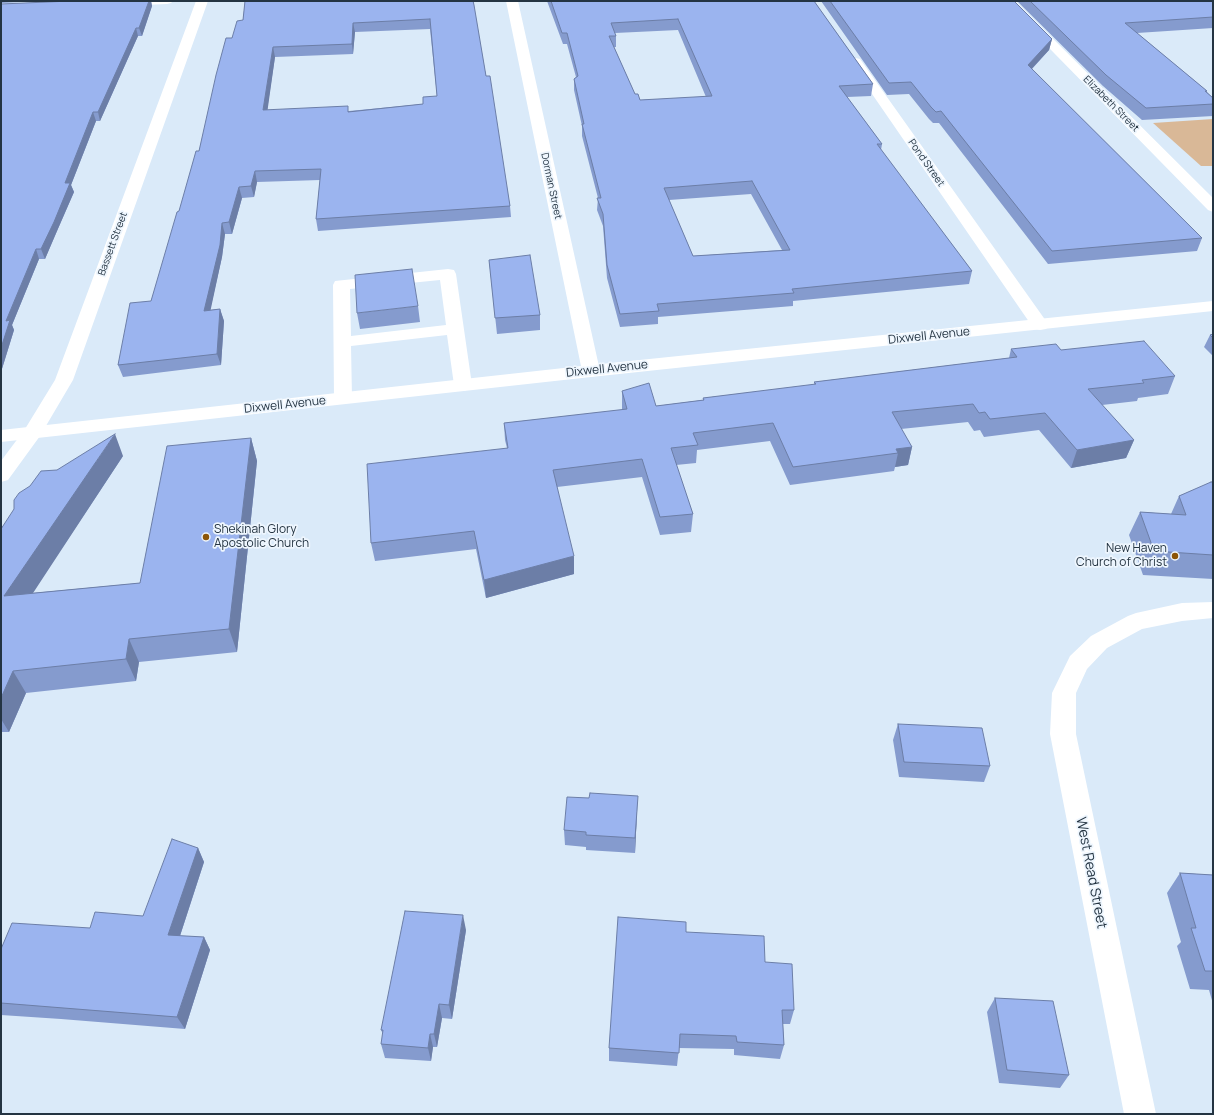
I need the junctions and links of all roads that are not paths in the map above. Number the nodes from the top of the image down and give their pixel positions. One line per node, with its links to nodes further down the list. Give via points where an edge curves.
1 (167, 1): 5 (street)
2 (202, 1): 15 (street, Bassett Street, via 64,380)
3 (512, 1): 12 (street, Dorman Street)
4 (1008, 1): 7 (street, Elizabeth Street)
5 (112, 3)
6 (849, 52): 9 (street, Pond Street)
7 (1213, 207)
8 (1213, 306): 9 (street, Dixwell Avenue)
9 (1040, 325): 12 (street, Dixwell Avenue)
10 (456, 329): 11 (street); 11 (street, via 448,274 341,285); 13 (street)
11 (342, 342): 14 (street)
12 (590, 371): 13 (street, Dixwell Avenue)
13 (463, 385): 14 (street, Dixwell Avenue)
14 (343, 398): 15 (street, Dixwell Avenue)
15 (33, 432): 16 (street, Dixwell Avenue); 17 (street, Bassett Street)
16 (1, 436)
17 (1, 475)
18 (1213, 610): 19 (street, West Read Street, via 1182,612 1136,622 1099,642 1078,663 1064,693 1064,734)
19 (1140, 1114)

